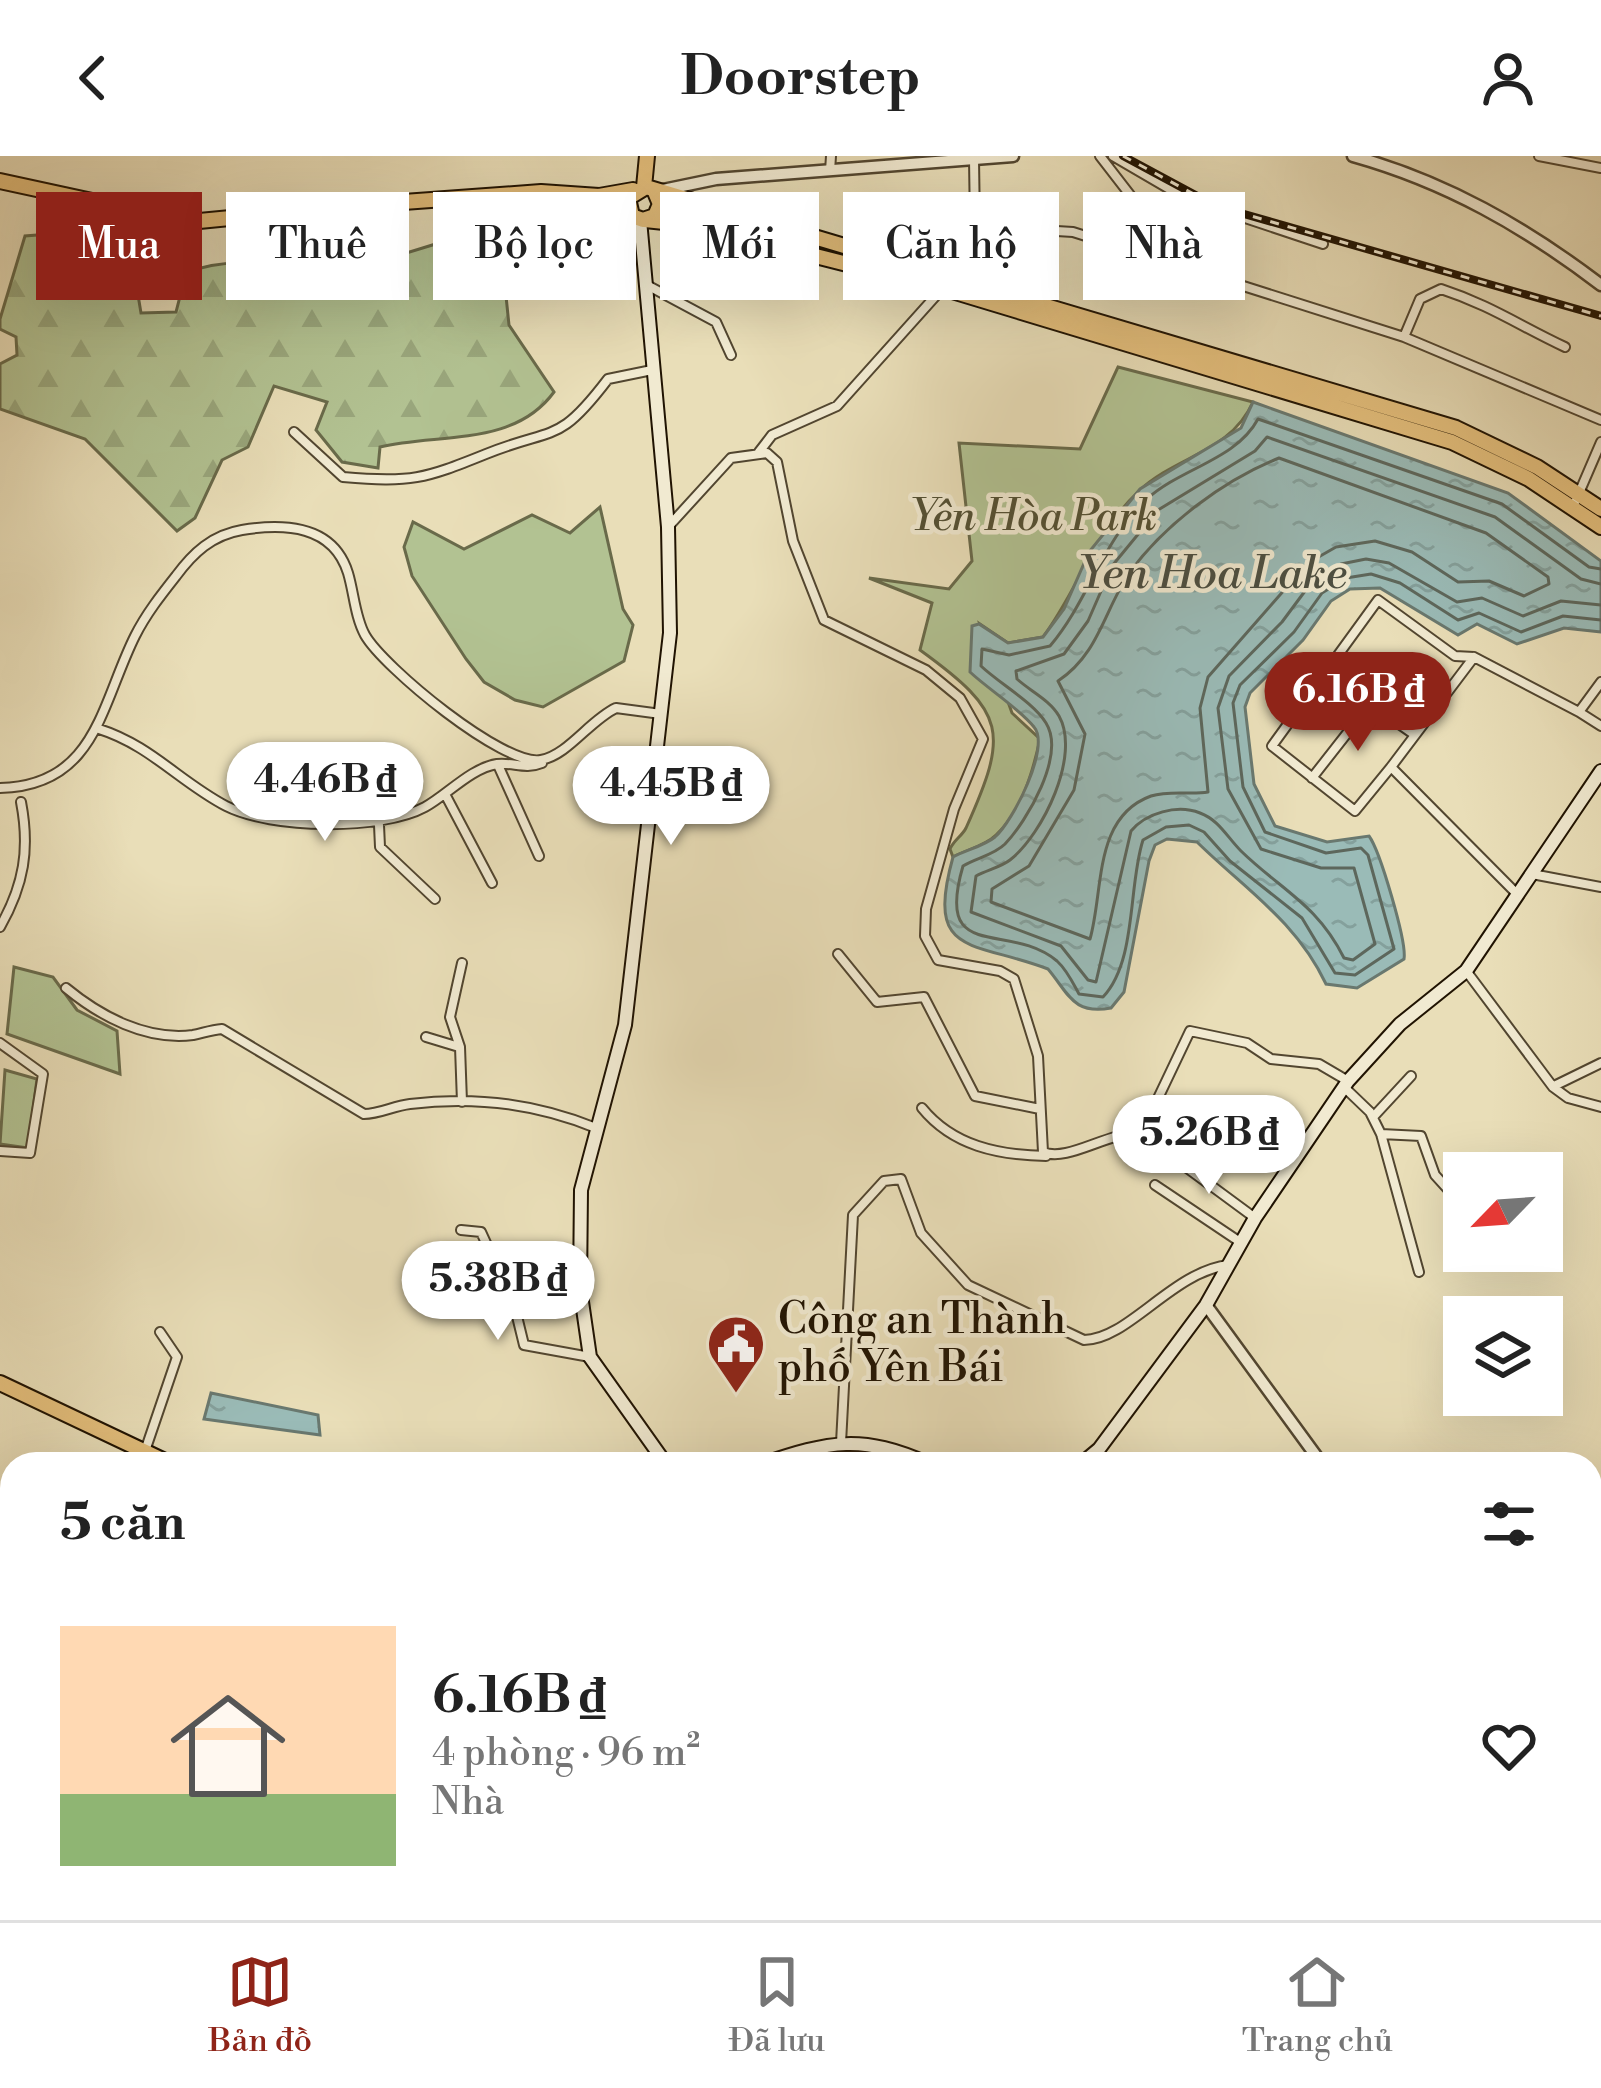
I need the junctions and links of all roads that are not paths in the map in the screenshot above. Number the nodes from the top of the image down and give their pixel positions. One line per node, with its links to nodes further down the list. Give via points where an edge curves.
1 (647, 156): 12 (main road)
2 (831, 156): 10 (street)
3 (1013, 156): 8 (street)
4 (1100, 156): 15 (street)
5 (1114, 156): 19 (street, via 1185,198)
6 (1353, 156): 23 (street, via 1454,192 1531,233)
7 (1539, 156): 9 (street)
8 (974, 159): 10 (street); 14 (street)
9 (1601, 169)
10 (830, 171): 12 (street)
11 (0, 181): 16 (main road, via 189,222)
12 (645, 189): 13 (main road); 18 (main road, via 627,200); 18 (main road, via 659,209); 20 (main road)
13 (625, 192)
14 (974, 192)
15 (1128, 192)
16 (433, 201)
17 (636, 217): 18 (main road)
18 (639, 219): 21 (main road); 22 (main road)
19 (1323, 244)
20 (843, 246)
21 (843, 263)
22 (644, 284): 30 (street, via 716,322); 31 (main road)
23 (1601, 285)
24 (1245, 287): 28 (street)
25 (931, 300): 35 (street, via 838,406 772,435)
26 (982, 300): 36 (main road, via 1452,442)
27 (1026, 300): 36 (main road, via 1456,428)
28 (1404, 337): 29 (street, via 1424,294 1441,289 1500,309); 32 (street)
29 (1565, 346)
30 (731, 355)
31 (652, 370): 33 (street, via 608,379 564,429 429,479 343,477); 39 (main road)
32 (1601, 420)
33 (294, 432)
34 (1601, 442): 36 (street)
35 (758, 452): 39 (street, via 731,458); 79 (street, via 777,462 793,541 824,620 926,670 977,722 981,749 946,833 925,936 938,960 1014,979 1038,1056)
36 (1577, 501): 37 (main road); 38 (main road)
37 (1601, 509)
38 (1601, 526)
39 (668, 527): 45 (main road)
40 (1474, 657): 41 (street, via 1455,656 1378,601); 44 (street); 48 (street)
41 (1326, 673): 43 (street); 53 (street, via 1272,746)
42 (1601, 682): 44 (street)
43 (1370, 704): 48 (street); 53 (street)
44 (1579, 712): 46 (street)
45 (662, 714): 49 (street, via 609,711); 81 (main road, via 625,1025)
46 (1601, 726)
47 (100, 729): 49 (street, via 135,635 191,556 232,532 304,529 343,559 362,628 379,653 469,730 528,759); 54 (street, via 58,772); 57 (street, via 142,745 239,811)
48 (1415, 735): 51 (street)
49 (545, 759): 50 (street)
50 (498, 764): 55 (street); 58 (street)
51 (1391, 767): 53 (street, via 1355,811); 62 (street)
52 (1601, 771): 59 (main road)
53 (1312, 778)
54 (0, 788)
55 (445, 794): 57 (street); 60 (street)
56 (20, 802): 64 (street, via 24,872)
57 (379, 825): 63 (street, via 380,847)
58 (539, 856)
59 (1532, 874): 61 (street); 62 (main road)
60 (492, 883)
61 (1601, 887)
62 (1516, 893): 67 (main road)
63 (435, 899)
64 (0, 927)
65 (838, 954): 79 (street, via 877,1002 924,998 975,1096)
66 (462, 963): 71 (street, via 450,1016)
67 (1466, 971): 74 (main road, via 1400,1024); 75 (street)
68 (66, 988): 76 (street, via 93,1011 134,1028 191,1035 222,1029 364,1114)
69 (426, 1037): 71 (street)
70 (0, 1043): 84 (street, via 44,1074 30,1153)
71 (460, 1047): 76 (street)
72 (1601, 1063): 75 (street)
73 (1411, 1076): 80 (street)
74 (1346, 1084): 80 (street); 82 (street, via 1318,1064 1271,1059 1247,1043 1190,1031); 88 (main road)
75 (1553, 1087): 77 (street)
76 (462, 1102): 81 (street, via 536,1108)
77 (1601, 1106)
78 (922, 1108): 85 (street, via 946,1133 972,1144)
79 (1040, 1108): 85 (street)
80 (1373, 1116): 83 (street)
81 (596, 1128): 95 (main road, via 579,1228)
82 (1141, 1134): 85 (street); 88 (street)
83 (1381, 1134): 86 (street, via 1421,1136); 92 (street)
84 (0, 1151)
85 (1047, 1156)
86 (1443, 1184)
87 (1155, 1185): 90 (street)
88 (1255, 1218): 90 (main road)
89 (460, 1230): 95 (street, via 481,1232 524,1345)
90 (1241, 1243): 91 (main road)
91 (1230, 1265): 93 (main road); 97 (street, via 1191,1276 1105,1336 1078,1339 968,1285 921,1233 901,1179 884,1180 853,1215)
92 (1419, 1273)
93 (1206, 1305): 103 (main road); 104 (street)
94 (160, 1332): 99 (street, via 177,1358)
95 (590, 1357): 100 (main road)
96 (0, 1383): 98 (main road)
97 (841, 1443): 101 (main road); 102 (main road)
98 (143, 1452)
99 (145, 1452)
100 (657, 1452)
101 (807, 1452)
102 (897, 1452)
103 (1095, 1452)
104 (1313, 1452)

